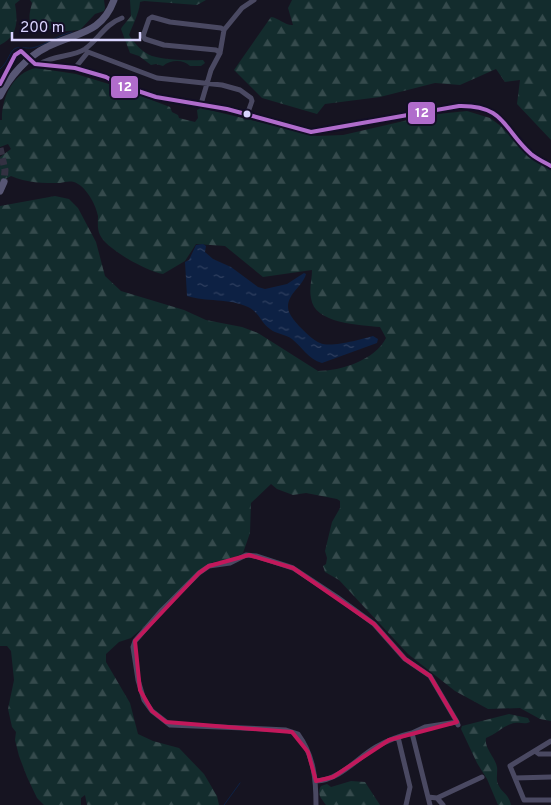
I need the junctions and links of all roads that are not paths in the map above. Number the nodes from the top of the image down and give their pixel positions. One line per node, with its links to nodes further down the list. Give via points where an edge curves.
1 (254, 0): 4 (street, via 242,8)
2 (111, 2): 7 (street, via 106,16 93,28 48,46)
3 (122, 18): 5 (street, via 108,26)
4 (224, 30): 6 (street); 6 (street, via 152,17 143,36 164,45)
5 (86, 51): 8 (street, via 46,60); 9 (street); 10 (street, via 157,78)
6 (220, 53): 10 (street)
7 (30, 59): 8 (street); 11 (street, via 24,52 18,52); 12 (street)
8 (40, 65): 9 (street)
9 (75, 68): 13 (street, via 156,97)
10 (207, 83): 13 (street); 14 (street, via 240,90 250,96 252,101)
11 (0, 84)
12 (0, 96)
13 (201, 104): 14 (street)
14 (246, 115): 15 (street, via 311,132 459,106 472,107 499,116 530,153)
15 (551, 166)
16 (4, 182): 17 (street)
17 (0, 191)
18 (412, 733): 19 (street); 26 (street, via 426,727 458,724 430,676 405,659 374,624 282,563 249,555 230,563 209,566 162,610 135,641 138,680 144,700 170,725 286,730 298,734 308,752); 27 (street)
19 (398, 737): 26 (street, via 375,748 333,777); 32 (street, via 410,787)
20 (551, 741): 21 (street)
21 (535, 751): 22 (street); 25 (street, via 510,766)
22 (551, 754)
23 (482, 777): 28 (street)
24 (551, 777): 25 (street)
25 (515, 778): 30 (street, via 524,800)
26 (316, 781): 31 (street)
27 (428, 797): 28 (street); 33 (street)
28 (437, 798): 34 (street)
29 (551, 800): 30 (street)
30 (535, 803)
31 (316, 805)
32 (406, 805)
33 (430, 805)
34 (442, 805)

